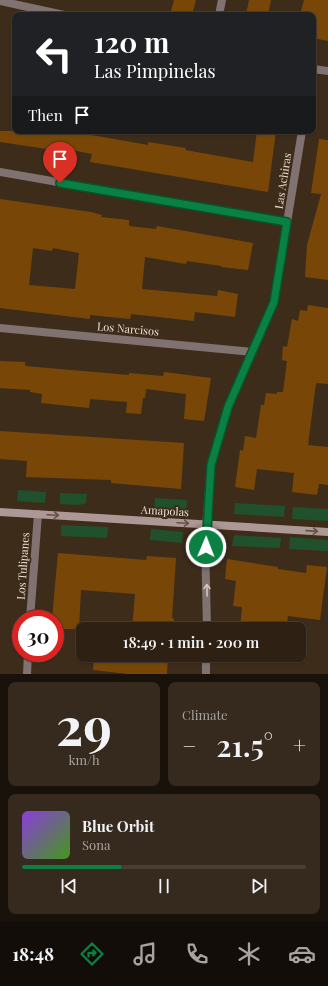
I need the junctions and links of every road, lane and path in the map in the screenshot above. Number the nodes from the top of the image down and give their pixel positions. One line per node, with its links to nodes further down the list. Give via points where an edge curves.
1 (222, 0): 4 (street)
2 (0, 1): 3 (street)
3 (50, 12)
4 (220, 12)
5 (316, 69): 6 (street)
6 (328, 71)
7 (302, 134): 9 (street, Las Achiras)
8 (0, 172): 9 (street)
9 (287, 222): 11 (street, Las Achiras, via 274,302)
10 (0, 328): 11 (street, Los Narcisos)
11 (253, 352): 14 (street, Las Achiras, via 228,407 211,465)
12 (0, 512): 13 (street, Amapolas)
13 (38, 514): 14 (street, Amapolas, one-way to 14); 16 (street, Los Tulipanes)
14 (206, 524): 15 (street, Amapolas, one-way to 15); 17 (street, Las Achiras, one-way to 14)
15 (328, 532)
16 (31, 610)
17 (207, 622)
18 (28, 662): 20 (street)
19 (206, 662): 21 (street)
20 (27, 674)
21 (206, 674)

